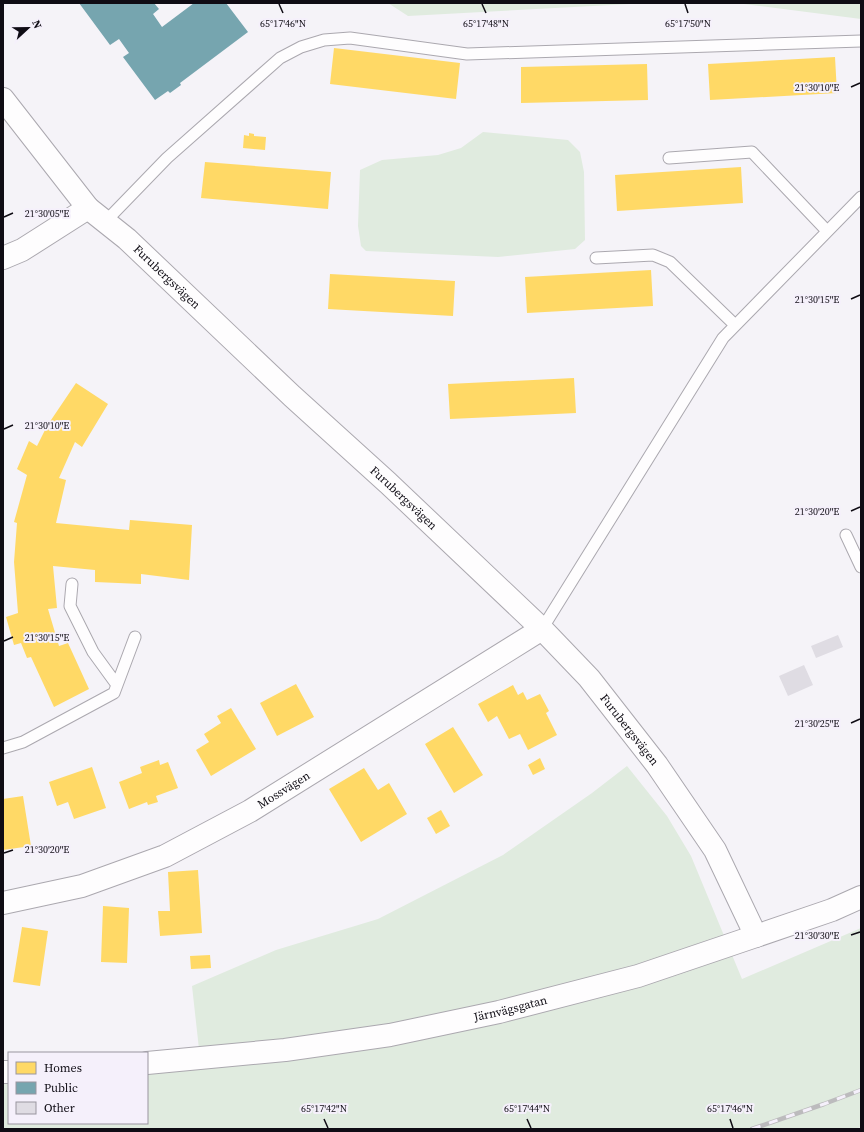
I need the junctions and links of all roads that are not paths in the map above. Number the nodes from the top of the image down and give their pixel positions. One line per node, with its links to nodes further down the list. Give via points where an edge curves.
1 (861, 41): 5 (lane, via 467,54 350,38 324,40 301,47 280,58 167,158)
2 (3, 99): 5 (street, Furubergsvägen)
3 (669, 158): 6 (lane, via 752,152)
4 (861, 197): 6 (lane)
5 (97, 215): 7 (street); 13 (street, Furubergsvägen, via 127,239)
6 (827, 231): 9 (lane)
7 (3, 258)
8 (596, 258): 9 (lane, via 653,255 670,262)
9 (735, 325): 13 (lane, via 723,338)
10 (846, 535): 11 (lane)
11 (861, 568)
12 (72, 584): 15 (lane, via 70,606 93,652)
13 (542, 629): 18 (street, Mossvägen, via 250,811 165,856 82,886); 19 (street, Furubergsvägen, via 589,678 694,817 715,850)
14 (136, 637): 15 (lane)
15 (117, 685): 16 (lane, via 114,693 23,742)
16 (3, 748)
17 (861, 897): 19 (street, Järnvägsgatan)
18 (3, 903)
19 (756, 936): 20 (street, Järnvägsgatan, via 638,976 499,1012 390,1035 285,1050)
20 (148, 1062)

